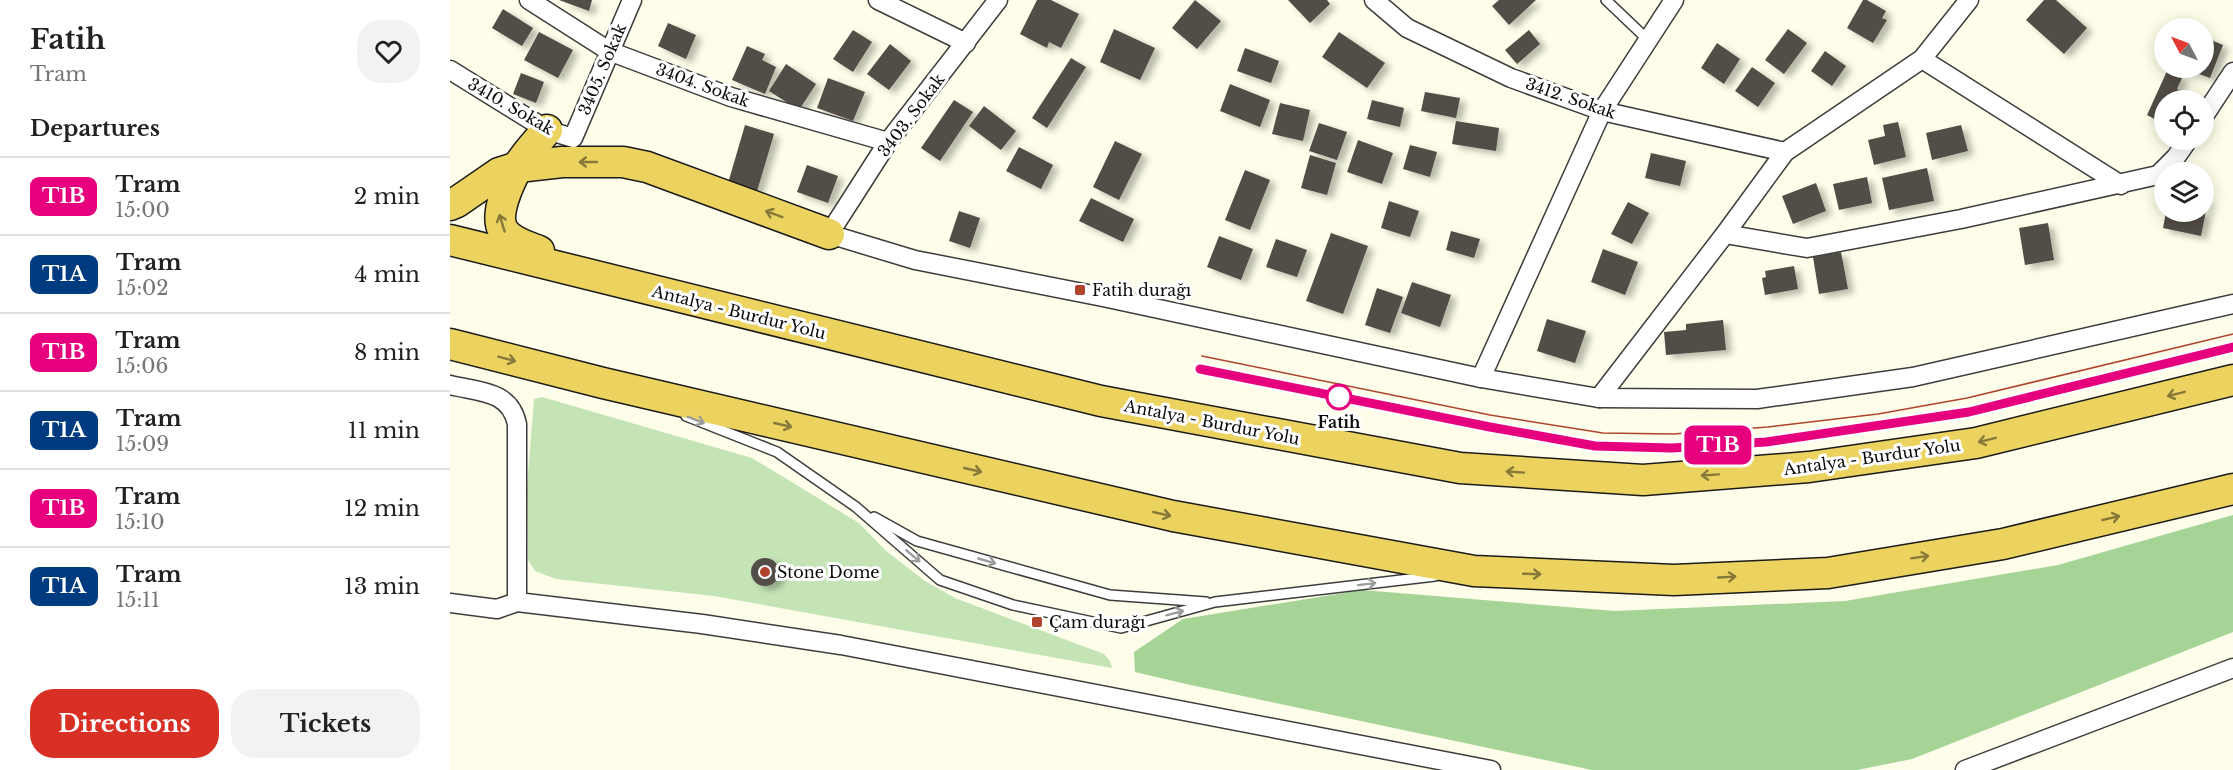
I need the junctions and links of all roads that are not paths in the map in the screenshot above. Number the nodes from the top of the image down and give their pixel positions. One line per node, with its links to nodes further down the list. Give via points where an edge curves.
1 (529, 0): 11 (street, 3404. Sokak)
2 (632, 0): 11 (street, 3405. Sokak)
3 (878, 0): 10 (street)
4 (998, 0): 10 (street, 3403. Sokak)
5 (1374, 0): 16 (street, 3412. Sokak, via 1407,28 1511,78)
6 (1606, 0): 9 (lane)
7 (1674, 0): 9 (street)
8 (1969, 0): 12 (street)
9 (1648, 40): 16 (street)
10 (966, 42): 18 (street, 3403. Sokak)
11 (609, 51): 17 (street, 3405. Sokak); 18 (street, 3404. Sokak, via 731,97)
12 (1922, 59): 20 (street); 22 (street)
13 (450, 70): 17 (street, 3410. Sokak)
14 (2233, 72): 15 (street)
15 (2214, 101)
16 (1602, 111): 20 (street, 3412. Sokak); 30 (street)
17 (560, 134): 21 (highway)
18 (888, 142): 24 (street, 3403. Sokak)
19 (2181, 150): 22 (street, via 2158,175)
20 (1785, 152): 25 (street)
21 (518, 167): 23 (highway, via 499,173); 24 (highway, one-way to 21, via 647,167 623,162); 27 (highway, one-way to 21, via 518,243 504,231 500,211)
22 (2121, 184): 25 (street, via 1807,248)
23 (450, 204)
24 (829, 234): 30 (street, via 915,260)
25 (1725, 234): 34 (street)
26 (450, 240): 27 (highway, Antalya - Burdur Yolu)
27 (626, 285): 31 (highway, Antalya - Burdur Yolu, one-way to 27, via 1976,443 1809,467 1643,480 1460,468 1112,403)
28 (2233, 304): 34 (street, via 1913,377 1757,399)
29 (450, 344): 32 (highway, one-way to 32)
30 (1481, 378): 34 (street)
31 (2233, 380)
32 (603, 383): 35 (lane); 39 (highway, one-way to 39, via 1173,516)
33 (450, 386): 40 (street, via 498,396 515,414)
34 (1599, 398)
35 (668, 409)
36 (679, 413): 38 (lane, one-way to 38, via 777,452)
37 (2233, 489): 39 (highway, one-way to 37, via 1674,580 1828,573 2003,544)
38 (856, 507): 41 (lane, one-way to 41, via 917,542 1104,594); 41 (lane, one-way to 41, via 940,580 1014,605 1121,628)
39 (1474, 572): 41 (lane, one-way to 39)
40 (517, 602): 42 (street, via 497,609); 44 (street, via 841,645)
41 (1215, 602)
42 (450, 603)
43 (2233, 668): 45 (street)
44 (1491, 770)
45 (1965, 770)

